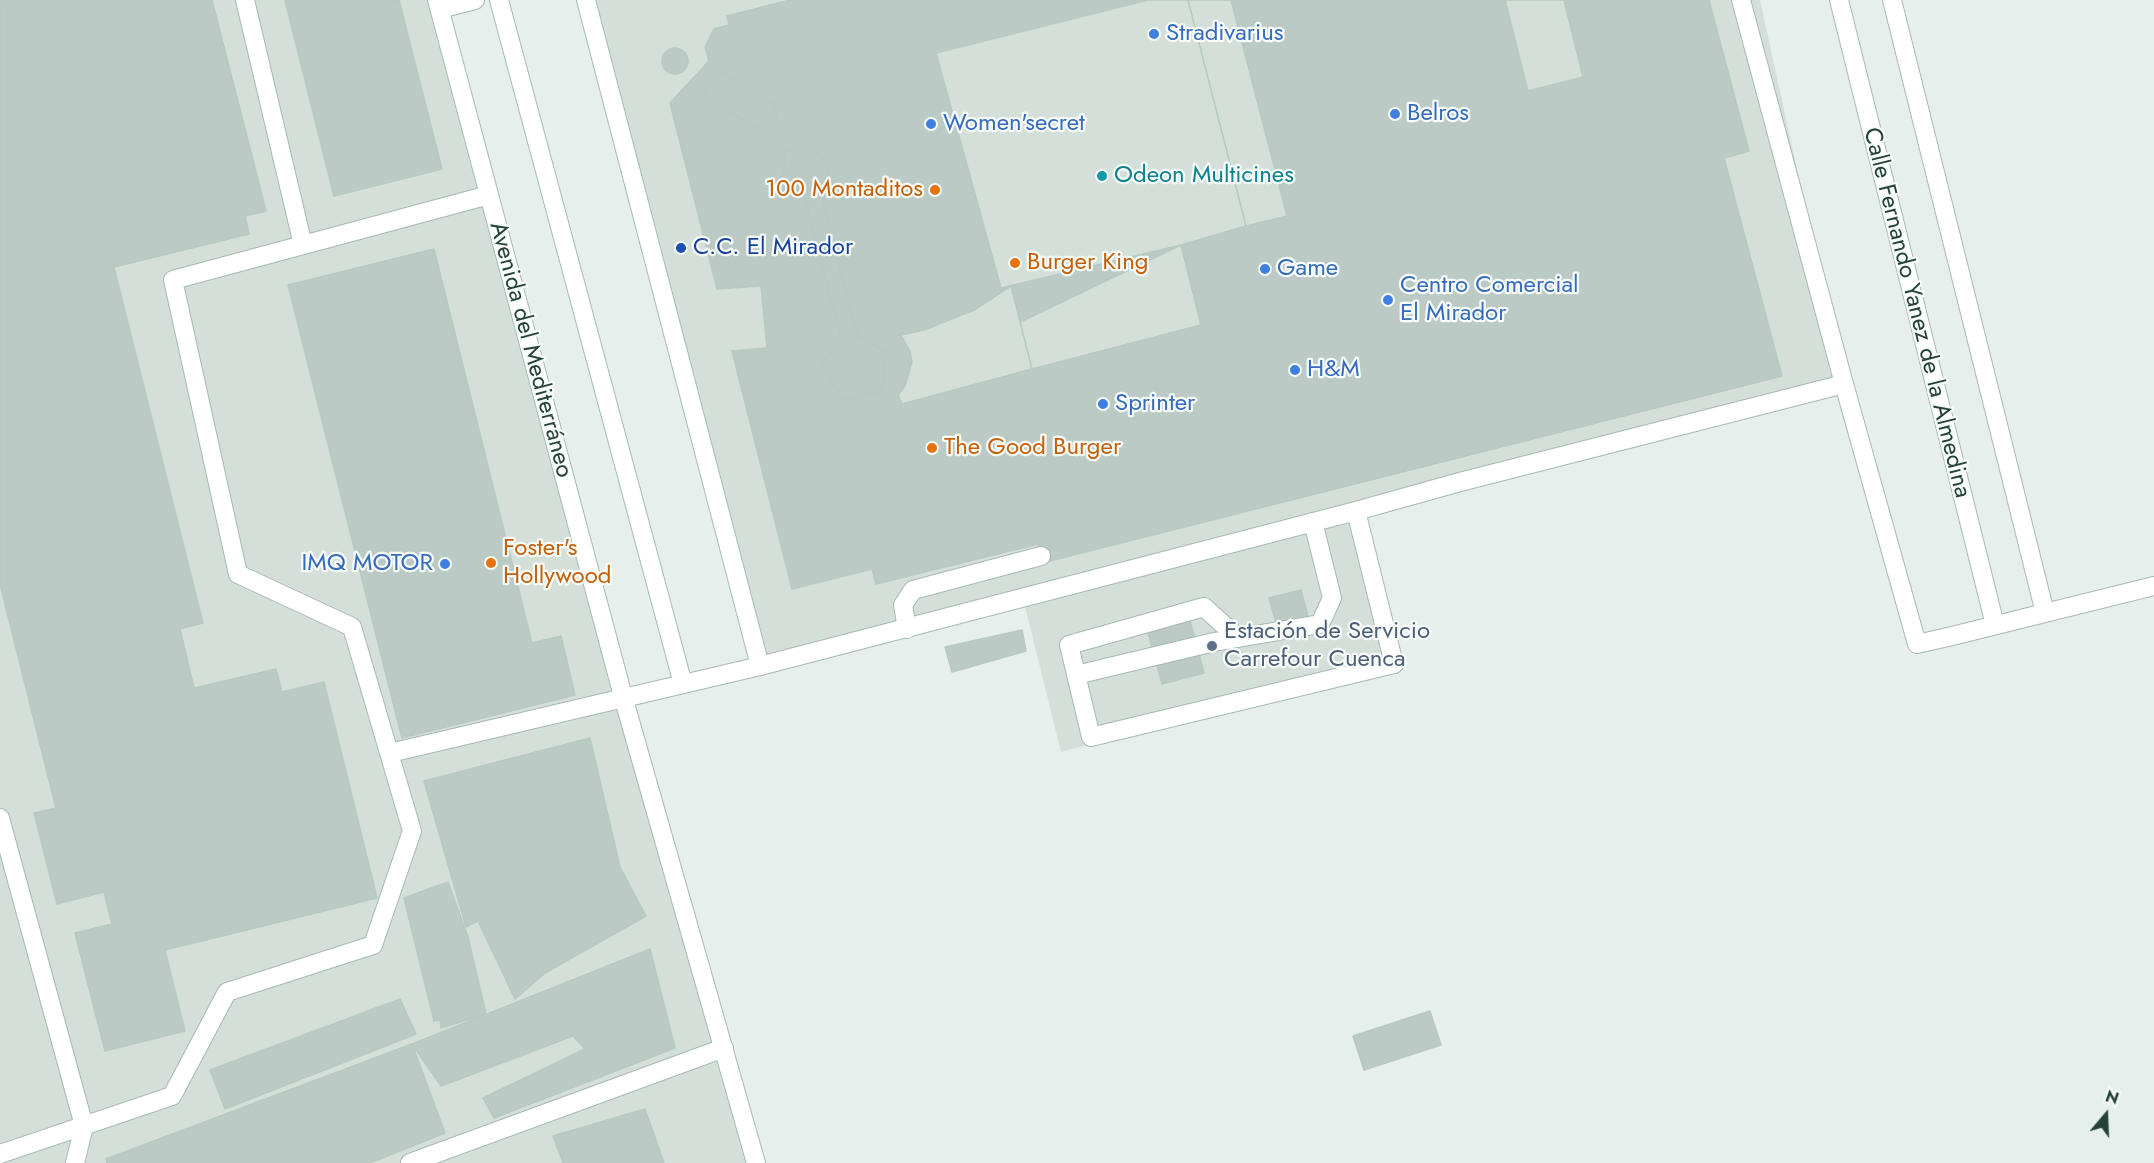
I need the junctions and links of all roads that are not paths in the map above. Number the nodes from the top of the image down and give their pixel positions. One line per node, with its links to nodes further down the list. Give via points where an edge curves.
1 (245, 0): 10 (street)
2 (475, 0): 8 (street)
3 (499, 0): 22 (street)
4 (586, 0): 20 (street)
5 (1740, 0): 11 (street)
6 (1839, 0): 17 (street, Calle Fernando Yanez de la Almedina)
7 (1892, 0): 16 (street)
8 (438, 4): 9 (street, Avenida del Mediterráneo)
9 (489, 195): 10 (street); 23 (street, Avenida del Mediterráneo)
10 (303, 245): 24 (street, via 173,280 238,574 352,627)
11 (1844, 384): 12 (street); 17 (street, via 1917,644)
12 (1356, 511): 13 (street); 21 (street, via 1394,664 1090,737)
13 (1313, 522): 18 (street); 19 (street, via 1332,598 1320,624)
14 (1041, 556): 18 (street, via 913,590 903,605)
15 (2154, 586): 16 (street)
16 (2045, 613): 17 (street)
17 (1995, 625)
18 (907, 629): 20 (street)
19 (1238, 638): 21 (street); 21 (street, via 1204,607 1069,645)
20 (760, 666): 22 (street)
21 (1076, 675)
22 (683, 684): 23 (street)
23 (624, 700): 24 (street); 26 (street, Avenida del Mediterráneo)
24 (390, 753): 27 (street, via 412,831 373,945 226,992 172,1096)
25 (0, 818): 27 (street)
26 (724, 1048): 30 (street); 31 (street, Avenida del Mediterráneo)
27 (84, 1126): 28 (street); 29 (street)
28 (0, 1154)
29 (75, 1163)
30 (410, 1163)
31 (756, 1163)

